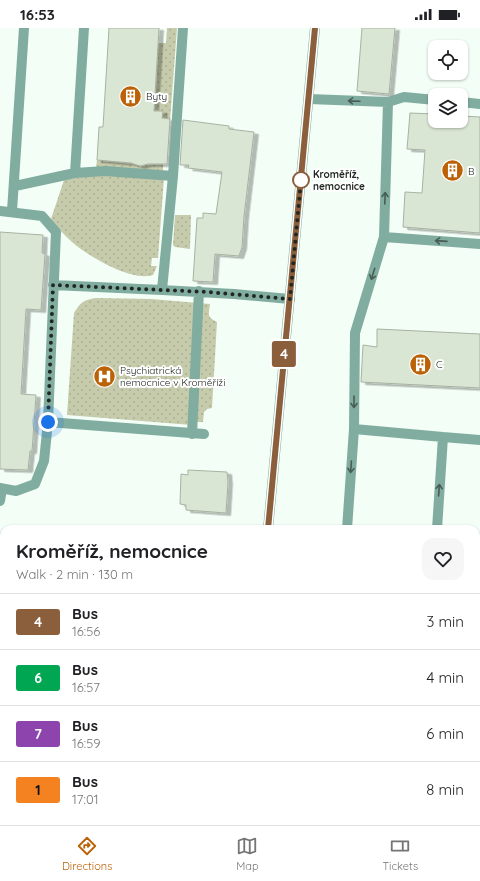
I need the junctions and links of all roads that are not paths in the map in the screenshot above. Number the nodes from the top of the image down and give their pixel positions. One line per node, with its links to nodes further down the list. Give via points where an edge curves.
1 (24, 28): 12 (street)
2 (84, 28): 10 (street)
3 (183, 28): 11 (street)
4 (315, 28): 5 (street)
5 (309, 99): 7 (street, one-way to 5); 20 (street)
6 (428, 99): 7 (street, via 404,97)
7 (388, 102): 15 (street, one-way to 7)
8 (468, 103): 9 (street)
9 (480, 104)
10 (75, 173): 11 (street, via 105,171); 12 (street)
11 (173, 176): 18 (street)
12 (14, 186): 14 (street)
13 (0, 211): 14 (street)
14 (12, 211): 17 (street, via 42,216 56,232)
15 (384, 237): 16 (street, one-way to 15); 22 (street, one-way to 22, via 355,334)
16 (480, 244)
17 (53, 285): 18 (street); 21 (street)
18 (162, 290): 19 (street)
19 (199, 291): 20 (street); 23 (street)
20 (290, 299): 29 (street)
21 (48, 422): 23 (street); 27 (street, via 44,461 35,484 16,491)
22 (354, 428): 25 (street); 30 (street, one-way to 30)
23 (192, 434): 24 (street)
24 (204, 434)
25 (443, 437): 26 (street); 31 (street, one-way to 25)
26 (480, 440)
27 (1, 489): 28 (street)
28 (0, 501)
29 (268, 525)
30 (347, 525)
31 (437, 525)

